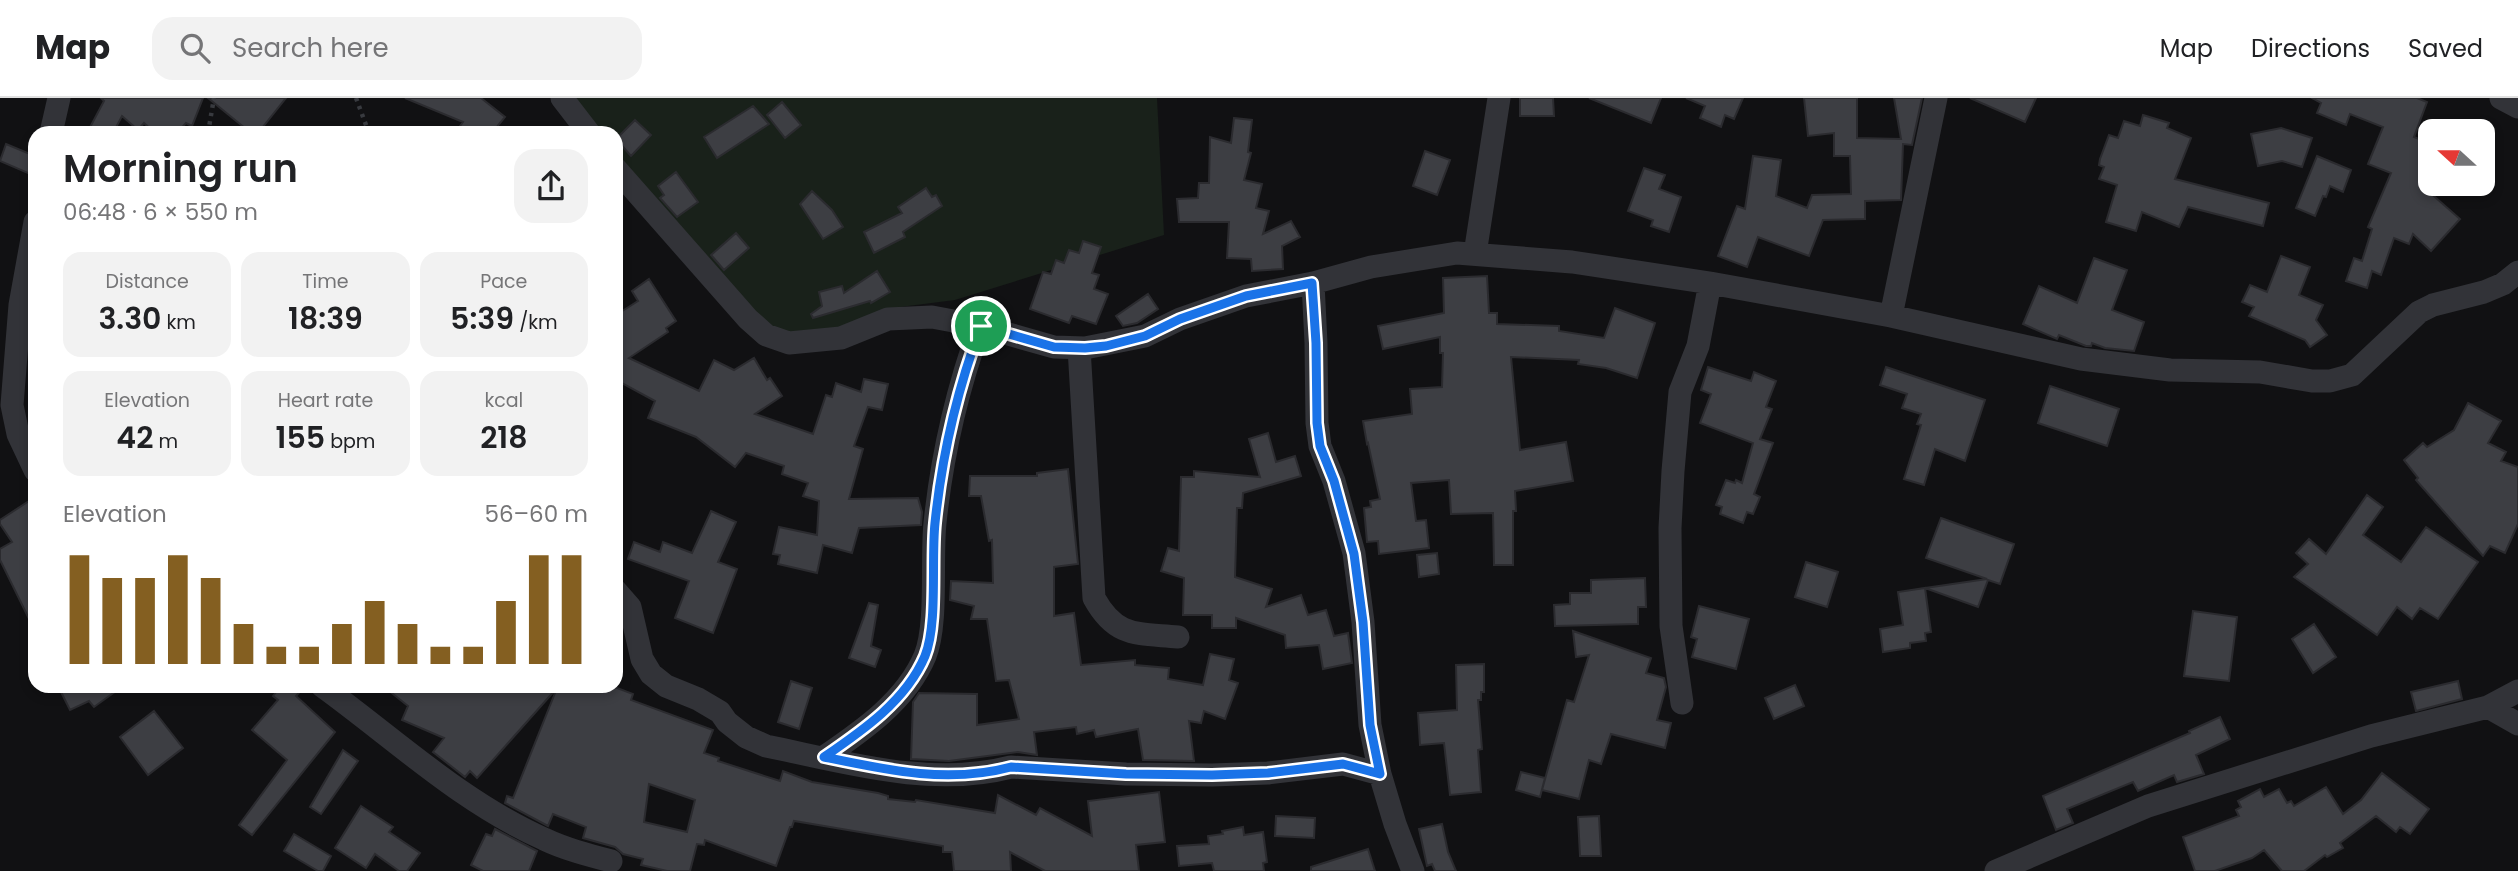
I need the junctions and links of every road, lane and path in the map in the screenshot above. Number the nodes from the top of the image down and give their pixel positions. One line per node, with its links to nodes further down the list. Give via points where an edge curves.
1 (59, 98): 9 (street)
2 (214, 98): 10 (path)
3 (356, 98): 11 (path)
4 (562, 98): 12 (street)
5 (1499, 98): 14 (street)
6 (1936, 98): 19 (street)
7 (2501, 98): 8 (street)
8 (2518, 107)
9 (53, 126)
10 (209, 126)
11 (366, 126)
12 (584, 126)
13 (623, 177): 20 (street, via 766,335 789,343 813,342 841,338 888,318 932,317)
14 (1475, 254): 17 (street, via 1371,267); 18 (street, via 1572,262)
15 (28, 261): 22 (street, via 12,405)
16 (2518, 272): 19 (street, via 2484,292 2419,312 2351,375 2330,381 2081,359)
17 (1312, 283): 21 (street, via 1246,296 1145,336); 31 (street, via 1320,446 1354,554 1370,725)
18 (1710, 283): 19 (street); 27 (street, via 1698,346 1680,391 1673,471 1671,626)
19 (1891, 316)
20 (981, 326): 21 (street, via 1054,347); 30 (street, via 947,439 925,656 886,710)
21 (1079, 348): 24 (street, via 1094,598 1104,616 1120,629)
22 (28, 455)
23 (623, 599): 30 (street, via 630,607 642,659 666,686 720,712 746,737 766,746)
24 (1178, 637)
25 (2518, 691): 28 (street)
26 (331, 693): 32 (street, via 454,789 509,822 545,840)
27 (1682, 703)
28 (2488, 707): 29 (street); 34 (street, via 2371,736 2148,806)
29 (2518, 724)
30 (824, 757): 31 (street, via 921,774 957,775 1011,767 1212,775 1343,764)
31 (1380, 774): 33 (street)
32 (611, 861)
33 (1413, 871)
34 (1996, 871)

